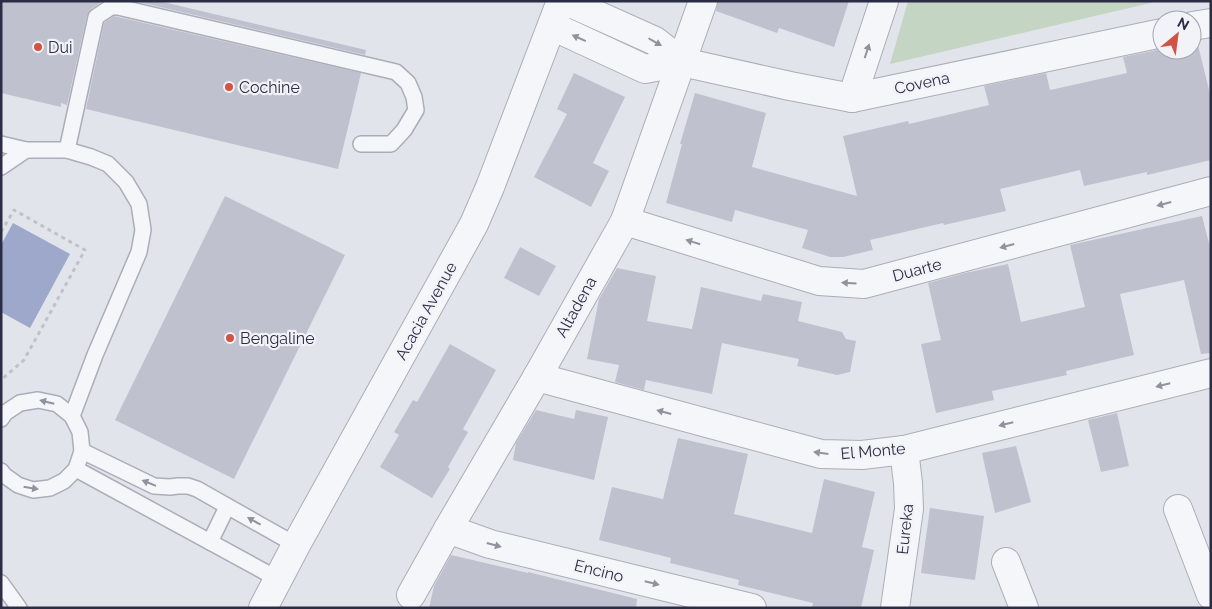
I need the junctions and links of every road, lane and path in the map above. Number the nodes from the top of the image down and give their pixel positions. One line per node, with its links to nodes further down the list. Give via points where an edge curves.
1 (566, 1): 5 (street, Covena)
2 (703, 1): 8 (street, Altadena)
3 (884, 1): 9 (street, one-way to 3)
4 (556, 14): 7 (street, Covena, one-way to 4); 31 (street, Acacia Avenue, via 474,224)
5 (616, 24): 7 (street); 8 (street, Covena, one-way to 8, via 655,41)
6 (1152, 35): 9 (street, Covena)
7 (606, 50): 8 (street, Covena, via 645,69)
8 (682, 62): 9 (street, Covena); 16 (street, Altadena)
9 (852, 98)
10 (1, 144): 12 (lane)
11 (361, 144): 13 (lane, via 390,144 404,130 416,110 408,83 396,72 118,6 96,17)
12 (26, 150): 13 (lane); 14 (lane)
13 (67, 150): 21 (lane, via 108,164 126,182 139,204 143,230 139,252)
14 (1, 167)
15 (1211, 191): 16 (street, Duarte, one-way to 16, via 864,284 819,281)
16 (625, 221): 19 (street, Altadena)
17 (1, 232): 20 (path, via 14,210 85,250 24,360)
18 (1211, 373): 23 (street, El Monte, one-way to 23)
19 (537, 377): 23 (street, El Monte, one-way to 19, via 862,455 821,454); 29 (street, Altadena)
20 (1, 380)
21 (72, 416): 22 (lane, one-way to 22, via 57,404 38,400 20,403); 24 (lane, via 80,432)
22 (1, 419)
23 (904, 450): 40 (street, Eureka, via 909,509)
24 (82, 451): 25 (lane); 27 (lane, one-way to 24, via 188,486 154,486)
25 (76, 469): 26 (lane, one-way to 25, via 18,485 33,490 50,488 64,481); 30 (lane)
26 (1, 471)
27 (227, 507): 30 (lane); 31 (lane, one-way to 27)
28 (1178, 509): 36 (street)
29 (448, 529): 35 (street, Altadena); 39 (street, Encino, one-way to 39, via 490,544)
30 (210, 542): 33 (lane)
31 (296, 545): 33 (street, Acacia Avenue)
32 (1006, 562): 41 (street)
33 (278, 579): 38 (street, Acacia Avenue)
34 (1, 583): 37 (lane)
35 (411, 595)
36 (1211, 595)
37 (19, 608)
38 (263, 608)
39 (752, 608)
40 (895, 608)
41 (1024, 608)

